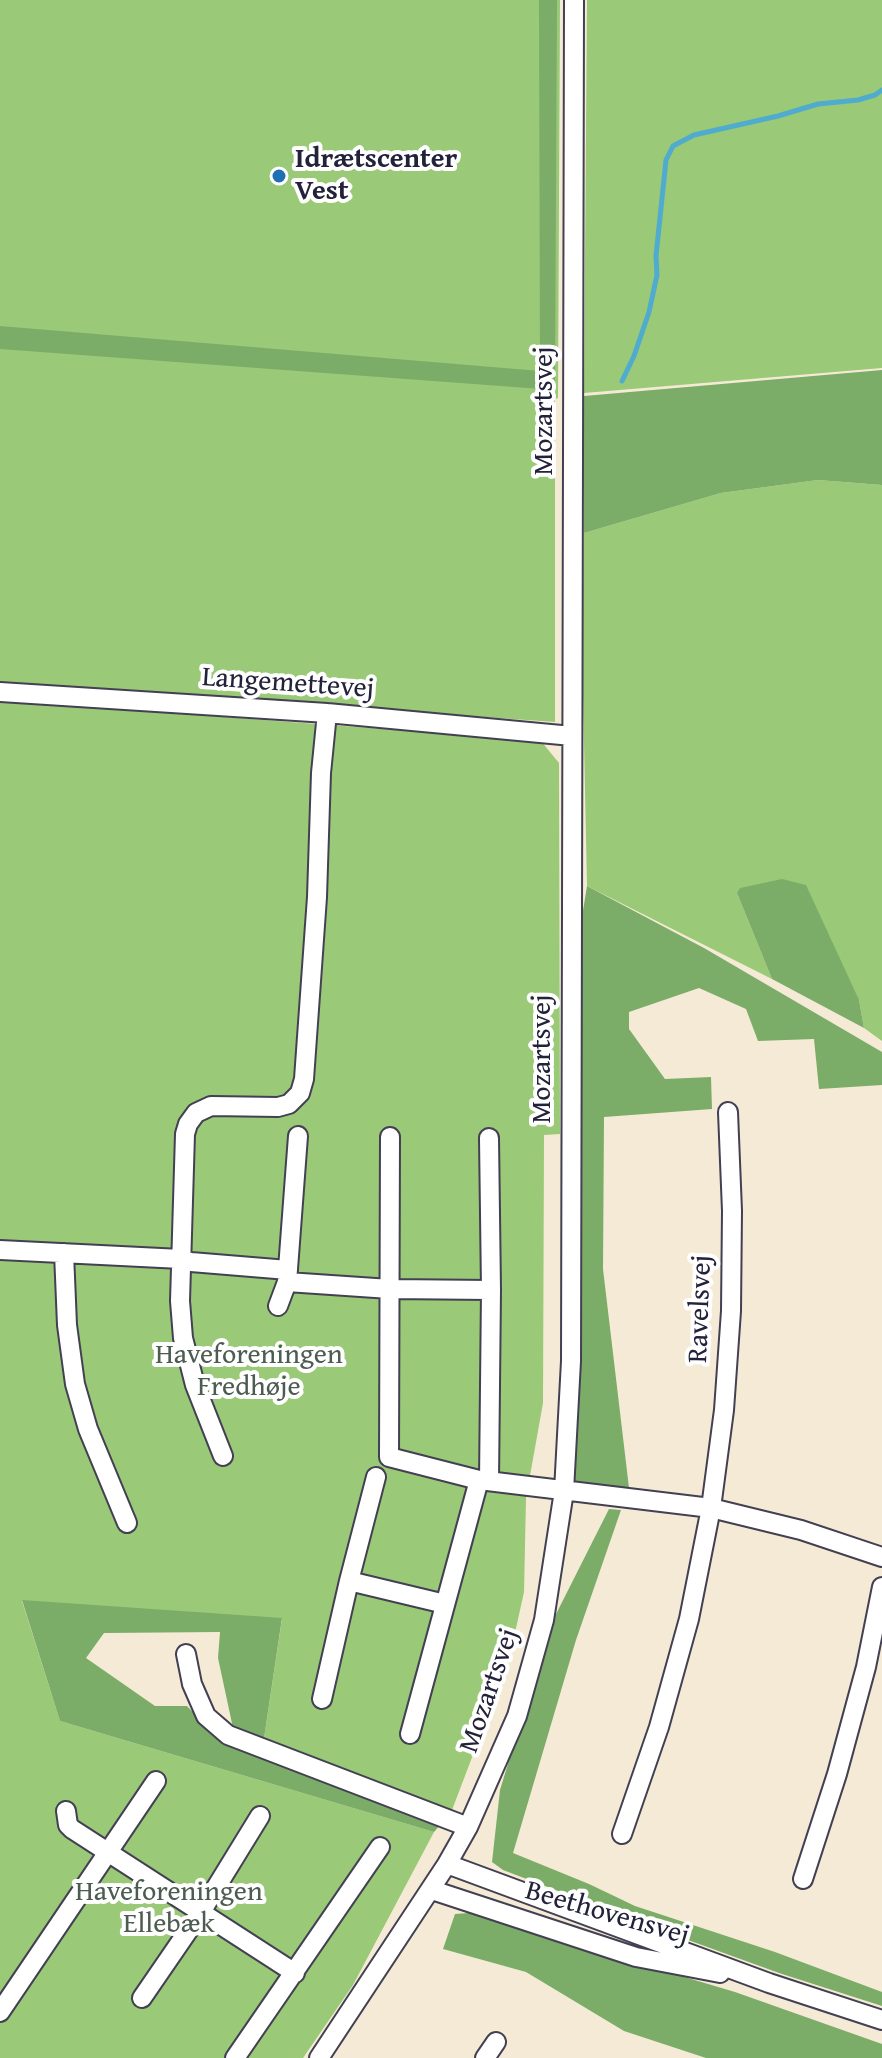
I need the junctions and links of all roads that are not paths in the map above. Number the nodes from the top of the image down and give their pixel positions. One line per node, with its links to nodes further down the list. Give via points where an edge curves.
1 (574, 0): 4 (street, Mozartsvej)
2 (0, 692): 3 (street, Langemettevej)
3 (327, 713): 4 (street, Langemettevej); 11 (street, via 304,1079 289,1104 211,1106 188,1124)
4 (572, 736): 19 (street, Mozartsvej, via 571,1361)
5 (728, 1112): 20 (street, Ravelsvej, via 731,1311)
6 (298, 1136): 12 (street)
7 (390, 1137): 13 (street)
8 (489, 1138): 14 (street)
9 (0, 1250): 10 (street)
10 (64, 1253): 11 (street); 21 (street, via 75,1384)
11 (181, 1259): 12 (street); 16 (street, via 183,1338)
12 (288, 1276): 13 (street); 15 (street)
13 (390, 1289): 14 (street); 18 (street, via 389,1457)
14 (491, 1290): 18 (street)
15 (278, 1306)
16 (223, 1456)
17 (376, 1477): 23 (street)
18 (484, 1480): 19 (street); 25 (street)
19 (564, 1491): 20 (street); 32 (street, Mozartsvej, via 544,1620 517,1716)
20 (711, 1508): 22 (street); 33 (street, Ravelsvej, via 689,1619)
21 (127, 1523)
22 (882, 1557)
23 (349, 1581): 25 (street); 27 (street)
24 (882, 1587): 37 (street, via 866,1667)
25 (445, 1604): 28 (street)
26 (186, 1654): 32 (street, via 206,1716 228,1735)
27 (322, 1699)
28 (410, 1734)
29 (156, 1781): 35 (street)
30 (66, 1811): 35 (street, via 68,1825)
31 (260, 1816): 39 (street)
32 (468, 1827): 36 (street, Mozartsvej)
33 (622, 1834)
34 (380, 1847): 40 (street)
35 (108, 1853): 39 (street); 43 (street)
36 (447, 1864): 38 (street, Mozartsvej); 41 (street, Beethovensvej)
37 (803, 1879)
38 (432, 1890): 41 (street, Beethovensvej, via 636,1957); 47 (street, Mozartsvej)
39 (201, 1912): 40 (street); 42 (street)
40 (295, 1973): 46 (street)
41 (769, 1983): 44 (street, Beethovensvej)
42 (142, 1998)
43 (0, 2012)
44 (882, 2020)
45 (496, 2042): 48 (street)
46 (235, 2058)
47 (319, 2058)
48 (485, 2058)

